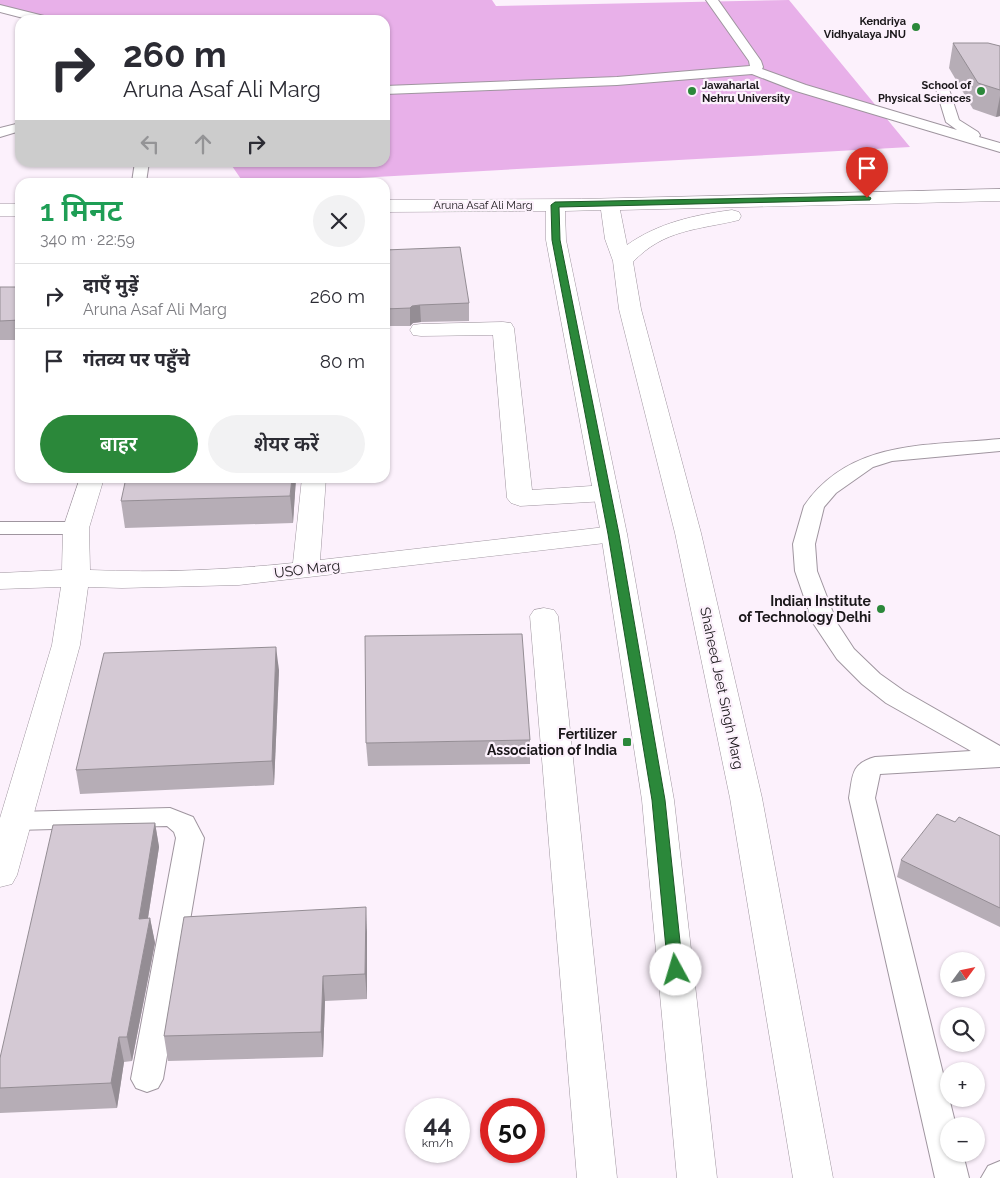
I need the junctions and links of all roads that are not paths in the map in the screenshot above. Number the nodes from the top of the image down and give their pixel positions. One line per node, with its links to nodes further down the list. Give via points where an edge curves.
1 (712, 0): 4 (lane, via 755,61 757,67)
2 (0, 8): 3 (lane)
3 (26, 15)
4 (753, 70): 6 (lane, via 617,81); 9 (lane, via 801,88)
5 (943, 89): 9 (lane, via 954,122)
6 (390, 90)
7 (15, 128): 8 (lane)
8 (0, 133)
9 (1000, 148)
10 (1000, 195): 14 (main road, Aruna Asaf Ali Marg)
11 (390, 206): 16 (main road, Aruna Asaf Ali Marg)
12 (0, 210): 13 (main road)
13 (15, 210)
14 (611, 210): 16 (main road, Aruna Asaf Ali Marg); 17 (main road, Aruna Asaf Ali Marg); 21 (main road, Shaheed Jeet Singh Marg, via 615,239)
15 (1000, 210): 17 (main road, Aruna Asaf Ali Marg)
16 (556, 211): 18 (main road, Aruna Asaf Ali Marg); 26 (main road, via 556,240)
17 (732, 216): 21 (main road, via 695,222 664,232 639,245)
18 (390, 220)
19 (15, 225): 20 (main road)
20 (0, 226)
21 (623, 261): 40 (main road, Shaheed Jeet Singh Marg, via 630,309 688,533 746,798)
22 (421, 330): 26 (main road, via 503,328 520,498)
23 (1000, 445): 34 (lane, via 889,455 866,463 828,489 814,506 804,544 806,571 824,623 845,654 894,697)
24 (90, 483): 28 (main road)
25 (314, 483): 30 (main road)
26 (606, 492): 29 (main road)
27 (0, 528): 28 (lane)
28 (76, 528): 31 (main road)
29 (614, 534): 30 (main road, USO Marg); 39 (main road, via 658,800)
30 (306, 569): 31 (main road, USO Marg, via 192,579)
31 (76, 578): 32 (main road, USO Marg); 35 (main road, via 66,645)
32 (0, 581)
33 (544, 616): 38 (main road)
34 (1000, 758): 41 (lane, via 875,766 867,770 862,790)
35 (16, 821): 36 (main road); 37 (lane, via 162,816 182,821 188,829 190,838)
36 (0, 875)
37 (147, 1079)
38 (597, 1178)
39 (697, 1178)
40 (813, 1178)
41 (952, 1178)

